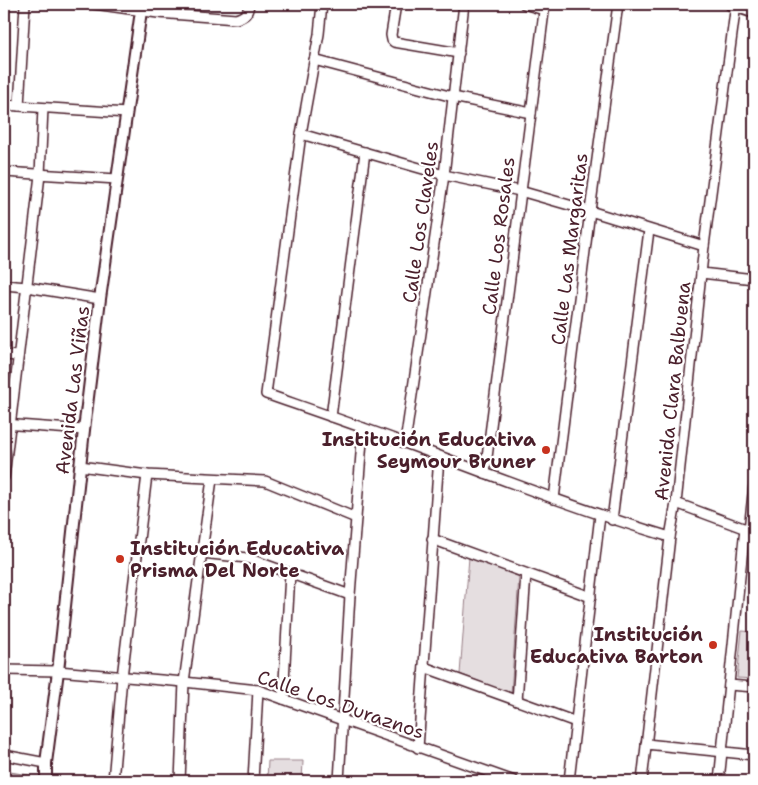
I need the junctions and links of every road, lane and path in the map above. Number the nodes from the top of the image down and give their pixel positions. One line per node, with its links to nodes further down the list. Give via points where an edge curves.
1 (25, 4): 17 (street)
2 (94, 4): 11 (street)
3 (249, 4): 11 (street, via 244,16 236,19)
4 (322, 4): 14 (street)
5 (396, 4): 13 (street, via 391,36 394,42)
6 (464, 4): 13 (street, Calle Los Claveles)
7 (524, 4): 10 (street)
8 (618, 4): 28 (street, Calle Las Margaritas)
9 (735, 4): 12 (main road); 30 (street, Avenida Clara Balbuena)
10 (545, 7): 20 (street, Calle Los Rosales)
11 (142, 8): 19 (street, Avenida Las Viñas)
12 (754, 12)
13 (459, 53): 15 (street, Calle Los Claveles)
14 (314, 60): 15 (street); 21 (street)
15 (453, 96): 20 (street); 25 (street, Calle Los Claveles)
16 (4, 105): 17 (street)
17 (19, 106): 18 (street)
18 (42, 108): 19 (street); 24 (street)
19 (127, 113): 26 (street, Avenida Las Viñas)
20 (531, 114): 27 (street, Calle Los Rosales)
21 (301, 134): 22 (street); 38 (street, via 266,394)
22 (365, 152): 25 (street); 38 (street)
23 (4, 172): 24 (street)
24 (40, 175): 26 (street); 34 (street)
25 (444, 175): 27 (street); 42 (street, Calle Los Claveles)
26 (117, 179): 35 (street, Avenida Las Viñas)
27 (520, 191): 28 (street); 45 (street, Calle Los Rosales)
28 (590, 210): 29 (street); 50 (street, Calle Las Margaritas)
29 (649, 230): 30 (street); 54 (street)
30 (704, 246): 31 (street, Avenida Clara Balbuena)
31 (701, 273): 32 (street); 51 (street, Avenida Clara Balbuena)
32 (754, 278)
33 (4, 285): 34 (street)
34 (27, 287): 35 (street); 37 (street)
35 (100, 299): 41 (street, Avenida Las Viñas)
36 (4, 355): 37 (street)
37 (18, 356): 39 (street)
38 (330, 417): 40 (street)
39 (7, 424): 41 (street); 47 (street)
40 (363, 428): 42 (street); 53 (street)
41 (84, 430): 44 (street, Avenida Las Viñas)
42 (405, 443): 43 (street)
43 (439, 457): 45 (street); 57 (street)
44 (80, 466): 46 (street); 65 (street, Avenida Las Viñas)
45 (485, 473): 50 (street)
46 (147, 475): 48 (street); 66 (street)
47 (4, 477)
48 (212, 479): 53 (street, via 265,482); 58 (street)
49 (754, 485): 55 (street)
50 (554, 499): 52 (street)
51 (676, 503): 55 (street); 56 (street, Avenida Clara Balbuena)
52 (600, 515): 54 (street); 62 (street)
53 (356, 518): 61 (street)
54 (612, 520): 56 (street)
55 (749, 530): 68 (street)
56 (670, 537): 75 (street, Avenida Clara Balbuena)
57 (432, 539): 60 (street); 63 (street)
58 (202, 553): 59 (street, via 247,558); 67 (street)
59 (290, 573): 61 (street); 71 (street)
60 (526, 574): 62 (street); 72 (street)
61 (350, 595): 73 (street)
62 (591, 597): 74 (street)
63 (424, 667): 72 (street); 76 (street)
64 (4, 670): 65 (street, Calle Los Duraznos)
65 (58, 671): 66 (street, Calle Los Duraznos); 80 (street, Avenida Las Viñas)
66 (122, 678): 67 (street, Calle Los Duraznos); 82 (street)
67 (184, 682): 70 (street, Calle Los Duraznos); 83 (street)
68 (729, 684): 69 (street); 77 (street)
69 (754, 687)
70 (258, 690): 71 (street, Calle Los Duraznos); 84 (street)
71 (283, 699): 73 (street, Calle Los Duraznos)
72 (517, 701): 74 (street)
73 (343, 721): 76 (street, Calle Los Duraznos); 85 (street)
74 (576, 722): 87 (street)
75 (646, 744): 77 (street); 88 (street, Avenida Clara Balbuena)
76 (418, 748): 86 (street, Calle Los Duraznos)
77 (722, 752): 79 (street); 89 (street)
78 (4, 754): 80 (street)
79 (754, 755)
80 (46, 763): 81 (street, Avenida Las Viñas)
81 (46, 781)
82 (113, 781)
83 (180, 781)
84 (253, 781)
85 (338, 781)
86 (511, 781)
87 (569, 781)
88 (642, 781)
89 (719, 781)

